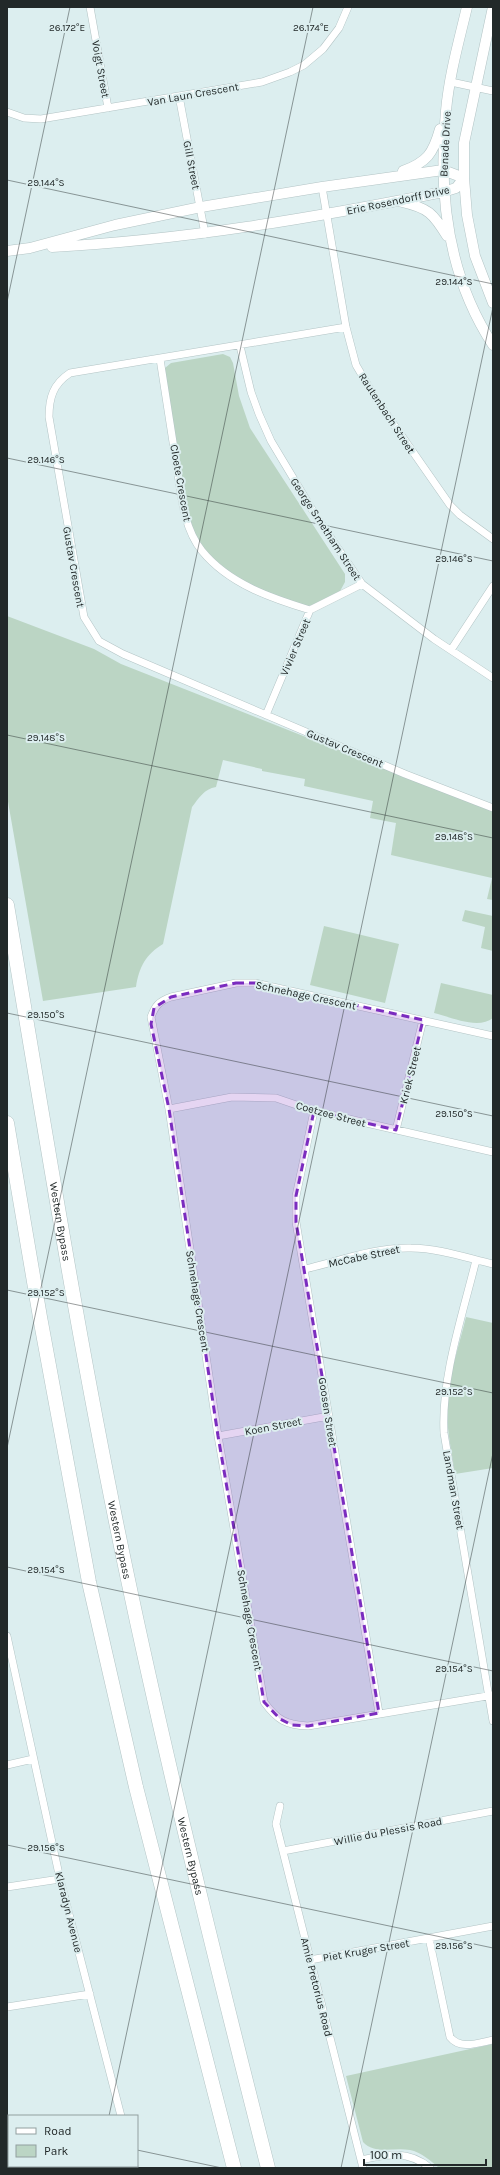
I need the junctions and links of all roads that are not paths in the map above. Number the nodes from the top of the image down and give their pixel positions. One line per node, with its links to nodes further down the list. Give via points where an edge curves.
1 (90, 7): 9 (street, Voigt Street)
2 (348, 7): 8 (street, Van Laun Crescent, via 340,28 323,48 304,64 262,82)
3 (467, 7): 5 (street, Benade Drive)
4 (493, 7): 6 (street, Benade Drive)
5 (450, 82): 6 (street); 10 (street, Benade Drive)
6 (475, 87): 7 (street); 14 (street, Benade Drive, via 464,144)
7 (493, 91)
8 (179, 96): 9 (street, Van Laun Crescent); 18 (street, Gill Street)
9 (108, 108): 11 (street, Van Laun Crescent, via 41,119 24,118)
10 (446, 110): 12 (street, Benade Drive); 13 (street, via 437,141 424,161)
11 (7, 112)
12 (443, 170): 13 (street, Eric Rosendorff Drive); 14 (street, Eric Rosendorff Drive); 16 (street, Benade Drive)
13 (388, 176): 15 (street, Eric Rosendorff Drive)
14 (464, 178): 16 (street, Eric Rosendorff Drive, via 456,188); 26 (street, Benade Drive, via 467,215 475,256)
15 (322, 187): 18 (street, Eric Rosendorff Drive); 19 (street, Rautenbach Street)
16 (443, 192): 17 (street, Eric Rosendorff Drive); 23 (street, Benade Drive)
17 (397, 201): 19 (street, Eric Rosendorff Drive); 23 (street, via 421,206 434,216)
18 (201, 207): 20 (street, Eric Rosendorff Drive); 21 (street, Gill Street)
19 (326, 215): 21 (street, Eric Rosendorff Drive); 27 (street, Rautenbach Street)
20 (115, 226): 22 (street); 24 (street, Eric Rosendorff Drive)
21 (205, 234): 22 (street, Eric Rosendorff Drive)
22 (118, 243): 24 (street, Eric Rosendorff Drive)
23 (451, 243): 28 (street, Benade Drive, via 466,292)
24 (30, 248): 25 (street, Eric Rosendorff Drive)
25 (7, 251)
26 (493, 303)
27 (346, 327): 29 (street, Gustav Crescent); 31 (street, Rautenbach Street, via 356,365 364,381 439,490 460,516)
28 (493, 344)
29 (240, 346): 30 (street, Gustav Crescent); 32 (street, George Smetham Street, via 251,392 272,441 316,516)
30 (160, 359): 34 (street, Cloete Crescent, via 184,508 194,539 211,561 227,575 252,589); 37 (street, Gustav Crescent, via 70,373 60,380 49,402 49,418 84,617 99,641 123,654)
31 (493, 539)
32 (362, 584): 34 (street, Vivier Street); 35 (street, George Smetham Street)
33 (493, 586): 35 (street)
34 (310, 610): 37 (street, Vivier Street)
35 (451, 650): 36 (street, George Smetham Street)
36 (493, 678)
37 (266, 715): 38 (street, Gustav Crescent)
38 (493, 808)
39 (7, 905): 72 (highway, Western Bypass, via 74,1305 126,1572 170,1774)
40 (423, 1020): 41 (street, Schnehage Crescent); 42 (street, Schnehage Crescent, via 255,984 236,983 171,997 161,1001 151,1017); 45 (street, Kriek Street)
41 (493, 1036)
42 (169, 1109): 43 (street, Coetzee Street, via 250,1096 276,1098); 51 (street, Schnehage Crescent)
43 (314, 1111): 45 (street, Coetzee Street); 49 (street, Goosen Street, via 296,1196 296,1222)
44 (7, 1123): 71 (highway, via 89,1582 136,1787)
45 (396, 1130): 46 (street, Coetzee Street)
46 (493, 1152)
47 (476, 1260): 48 (street, McCabe Street); 49 (street, McCabe Street, via 425,1249 406,1248); 53 (street, Landman Street, via 442,1409)
48 (493, 1264)
49 (305, 1269): 50 (street, Goosen Street)
50 (329, 1416): 51 (street, Koen Street); 54 (street, Goosen Street)
51 (218, 1436): 54 (street, Schnehage Crescent, via 264,1702 280,1719 292,1725 308,1726)
52 (7, 1636): 56 (street, Klaradyn Avenue)
53 (491, 1695): 54 (street, Schnehage Crescent); 55 (street, Landman Street)
54 (379, 1713)
55 (493, 1721)
56 (32, 1759): 57 (street); 61 (street, Klaradyn Avenue)
57 (7, 1765)
58 (280, 1806): 60 (street, Amie Pretorius Road, via 276,1824)
59 (493, 1811): 60 (street, Willie du Plessis Road)
60 (283, 1851): 65 (street, Amie Pretorius Road)
61 (60, 1879): 62 (street); 66 (street, Klaradyn Avenue)
62 (7, 1887)
63 (493, 1926): 64 (street, Piet Kruger Street)
64 (430, 1938): 65 (street, Piet Kruger Street); 68 (street, via 450,2037 461,2045)
65 (310, 1960): 70 (street, Amie Pretorius Road)
66 (90, 1994): 67 (street); 69 (street, Klaradyn Avenue)
67 (7, 2007)
68 (493, 2040)
69 (121, 2115)
70 (361, 2160): 73 (street, Amie Pretorius Road); 74 (street, via 386,2154 407,2155)
71 (234, 2168)
72 (268, 2168)
73 (363, 2168)
74 (430, 2168)

